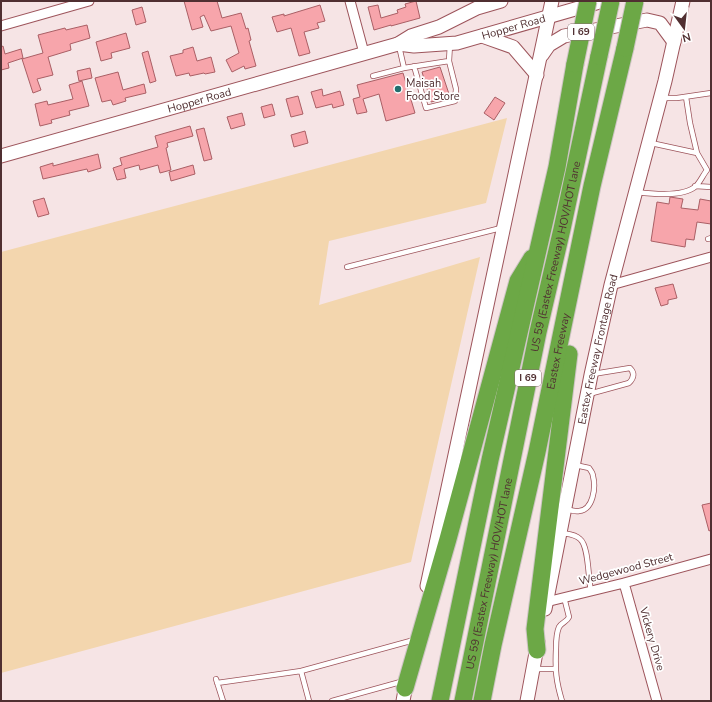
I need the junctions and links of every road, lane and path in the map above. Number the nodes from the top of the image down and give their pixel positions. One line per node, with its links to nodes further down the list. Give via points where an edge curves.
1 (89, 1): 11 (street)
2 (350, 1): 16 (street)
3 (501, 1): 14 (main road, Hopper Road, via 477,8)
4 (552, 1): 10 (main road)
5 (588, 1): 35 (highway, I 69, bridge)
6 (603, 1): 10 (main road, Hopper Road)
7 (611, 1): 59 (highway, US 59 (Eastex Freeway) HOV/HOT lane / I 69, bridge, via 538,332)
8 (635, 1): 30 (highway, Eastex Freeway / I 69, bridge)
9 (682, 1): 13 (main road, Eastex Freeway Frontage Road)
10 (549, 17): 12 (main road, Hopper Road); 17 (main road)
11 (1, 26)
12 (482, 36): 15 (main road, Hopper Road); 21 (main road, via 513,47)
13 (674, 42): 17 (main road, via 660,23 647,20 564,36 549,45); 25 (main road, Eastex Freeway Frontage Road)
14 (398, 44): 15 (main road, Hopper Road); 16 (main road, Hopper Road); 20 (lane)
15 (450, 44): 18 (lane)
16 (364, 53): 28 (main road, Hopper Road)
17 (541, 57): 21 (main road)
18 (449, 61): 19 (lane); 19 (lane, via 456,89 455,101 426,108)
19 (414, 66): 20 (lane)
20 (404, 68): 22 (lane)
21 (537, 75): 34 (main road)
22 (373, 76)
23 (711, 93): 24 (lane)
24 (686, 97): 25 (lane); 27 (lane)
25 (661, 98): 26 (main road, Eastex Freeway Frontage Road)
26 (648, 143): 27 (lane); 33 (main road, Eastex Freeway Frontage Road)
27 (697, 153): 29 (lane)
28 (1, 156)
29 (709, 170): 31 (lane)
30 (592, 186): 50 (highway, via 561,407 535,629); 60 (highway, Eastex Freeway / I 69, via 539,444)
31 (695, 186): 32 (lane); 33 (lane, via 688,191 655,195)
32 (711, 187)
33 (636, 192): 38 (main road, Eastex Freeway Frontage Road)
34 (503, 228): 37 (lane); 49 (main road)
35 (540, 244): 54 (highway, via 518,281); 58 (highway, I 69, via 490,460)
36 (711, 257): 38 (street)
37 (347, 267)
38 (611, 285): 39 (main road, Eastex Freeway Frontage Road)
39 (591, 375): 40 (main road, Eastex Freeway Frontage Road); 40 (lane, via 630,368 634,376 629,383)
40 (588, 394): 41 (main road, Eastex Freeway Frontage Road)
41 (574, 464): 42 (main road, Eastex Freeway Frontage Road); 42 (lane, via 589,468 595,487 586,508 578,512)
42 (565, 509): 43 (main road, Eastex Freeway Frontage Road)
43 (560, 532): 46 (lane, via 574,535 581,540 585,550); 48 (main road, Eastex Freeway Frontage Road)
44 (711, 559): 45 (street, Wedgewood Street)
45 (624, 583): 46 (street, Wedgewood Street); 63 (street, Vickery Drive)
46 (591, 591): 47 (street, Wedgewood Street)
47 (564, 597): 48 (street, Wedgewood Street); 52 (lane, via 570,616 560,625 558,631)
48 (546, 602): 50 (main road, Eastex Freeway Frontage Road)
49 (416, 639): 53 (lane); 54 (main road)
50 (537, 650): 51 (main road, Eastex Freeway Frontage Road)
51 (533, 669): 52 (lane); 61 (main road, Eastex Freeway Frontage Road)
52 (555, 669): 62 (lane)
53 (302, 671): 55 (lane, via 217,681); 56 (lane)
54 (405, 690): 57 (lane)
55 (223, 701)
56 (309, 701)
57 (332, 701)
58 (440, 701)
59 (463, 701)
60 (482, 701)
61 (527, 701)
62 (562, 701)
63 (657, 701)

